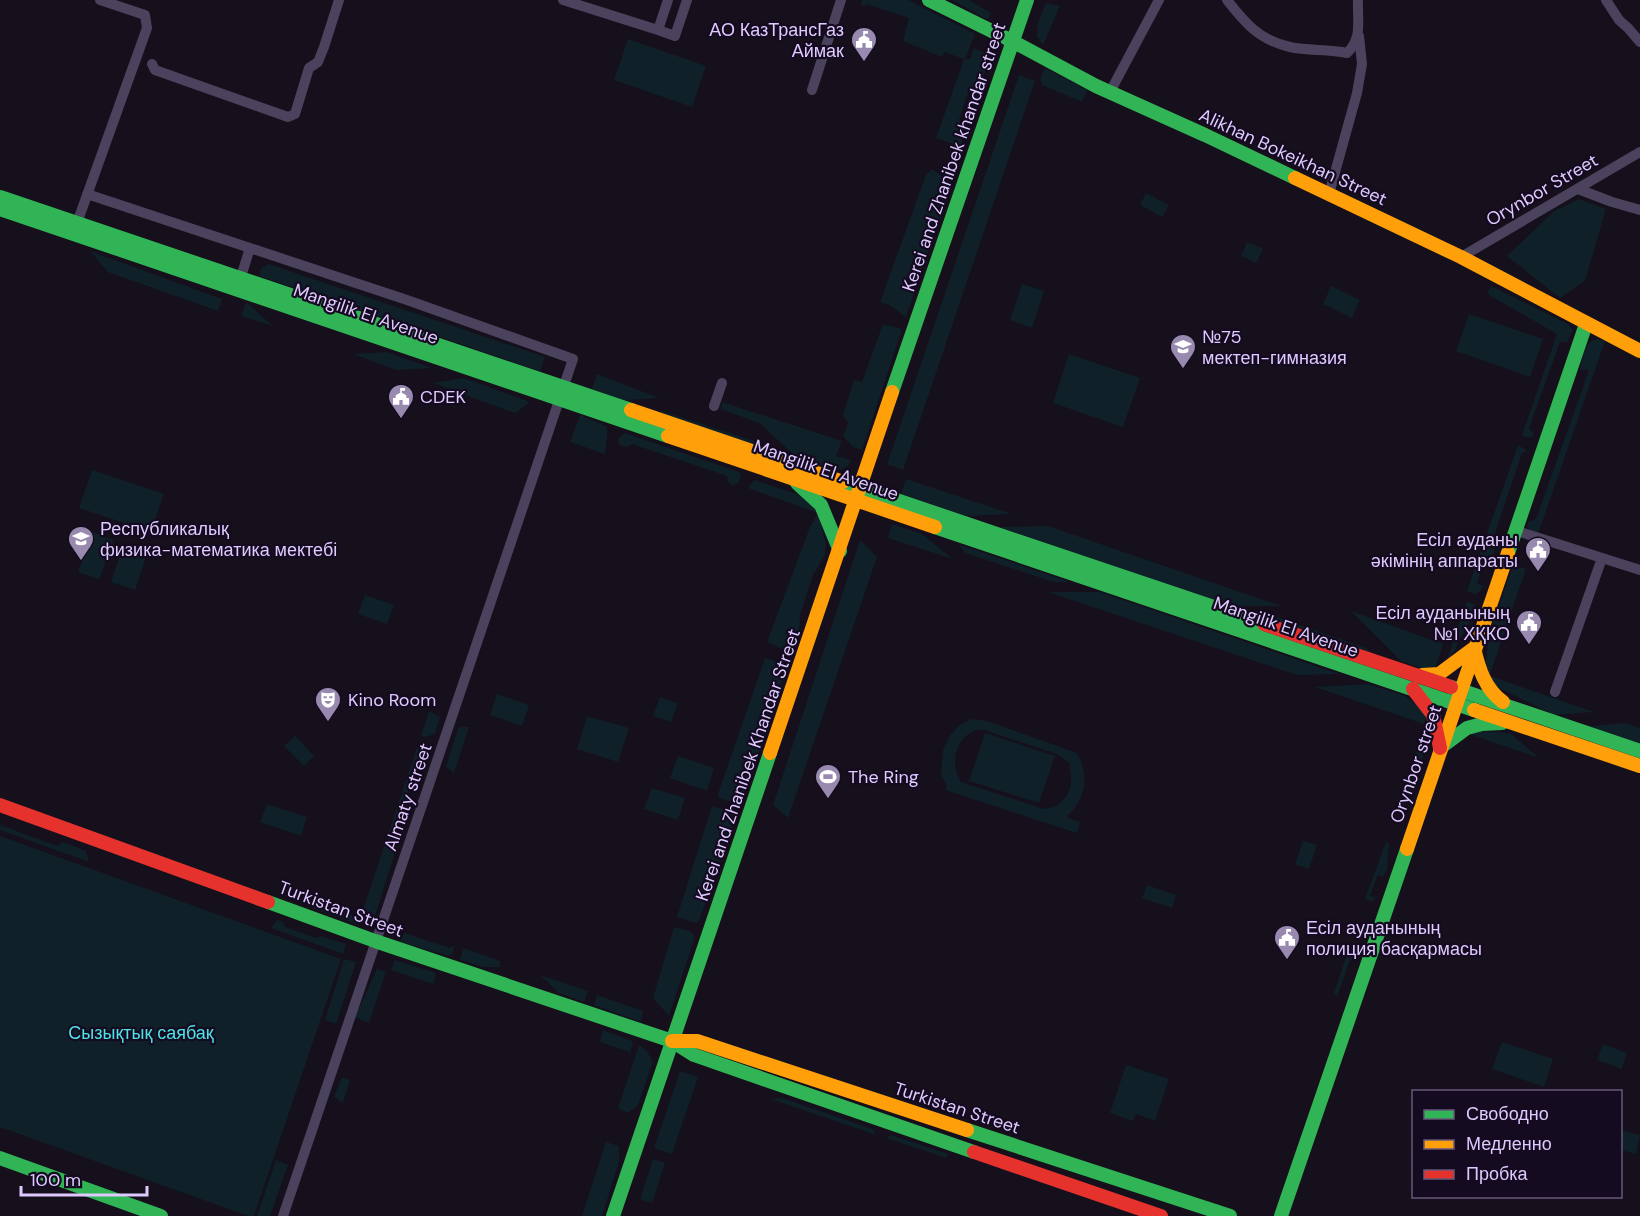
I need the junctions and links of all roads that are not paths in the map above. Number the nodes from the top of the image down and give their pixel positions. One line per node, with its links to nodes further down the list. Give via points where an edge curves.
1 (100, 0): 23 (street, via 145,15 147,28)
2 (339, 0): 17 (street, via 318,62 309,68 295,114 288,117 155,70)
3 (563, 0): 13 (street)
4 (668, 0): 13 (street)
5 (687, 0): 13 (street, via 675,36)
6 (841, 0): 18 (street)
7 (929, 0): 15 (main road, Alikhan Bokeikhan Street)
8 (1027, 0): 15 (main road, Kerei and Zhanibek khandar street)
9 (1159, 0): 19 (street)
10 (1227, 0): 14 (street, via 1245,23 1263,37 1290,47 1347,53)
11 (1358, 0): 14 (street)
12 (1606, 0): 16 (street)
13 (658, 30)
14 (1359, 34): 24 (street, via 1362,64 1357,93)
15 (1012, 41): 19 (main road, Alikhan Bokeikhan Street); 40 (main road, Kerei and Zhanibek khandar street)
16 (1640, 42)
17 (152, 64)
18 (812, 90)
19 (1110, 92): 24 (main road, Alikhan Bokeikhan Street)
20 (1640, 152): 22 (street, Orynbor Street)
21 (0, 187): 29 (main road, via 32,201)
22 (1578, 189): 27 (street); 32 (street, Orynbor Street)
23 (87, 194): 30 (street); 31 (street)
24 (1329, 194): 32 (main road, Alikhan Bokeikhan Street)
25 (0, 197): 29 (main road, Mangilik El Avenue)
26 (0, 209): 29 (main road, Mangilik El Avenue)
27 (1640, 210)
28 (0, 217): 29 (main road)
29 (43, 218): 30 (main road, Mangilik El Avenue); 33 (main road, Mangilik El Avenue)
30 (77, 223): 33 (main road, Mangilik El Avenue)
31 (250, 248): 33 (street); 37 (street, Almaty street, via 573,359)
32 (1461, 257): 34 (main road, Alikhan Bokeikhan Street)
33 (238, 284): 37 (main road, Mangilik El Avenue)
34 (1586, 324): 35 (main road, Alikhan Bokeikhan Street); 41 (main road, Orynbor street)
35 (1640, 351)
36 (722, 383): 38 (street)
37 (562, 393): 39 (main road, Mangilik El Avenue); 40 (main road, Mangilik El Avenue); 57 (street, Almaty street)
38 (714, 406)
39 (792, 478): 40 (main road, Mangilik El Avenue); 42 (main road, via 821,505)
40 (858, 494): 42 (main road, Kerei and Zhanibek Khandar Street); 46 (main road, Mangilik El Avenue); 47 (main road, Mangilik El Avenue)
41 (1514, 530): 43 (street); 45 (main road, Orynbor street)
42 (840, 550): 58 (main road, Kerei and Zhanibek Khandar Street)
43 (1602, 558): 44 (street); 49 (street)
44 (1640, 570)
45 (1474, 648): 46 (main road, via 1439,674); 48 (main road, Orynbor street); 51 (main road, via 1484,681 1498,699)
46 (1416, 675): 48 (main road, Mangilik El Avenue)
47 (1412, 689): 50 (main road, Mangilik El Avenue); 53 (main road, via 1433,715)
48 (1460, 690): 50 (main road, Orynbor street); 51 (main road, Mangilik El Avenue)
49 (1555, 692)
50 (1455, 704): 52 (main road, Mangilik El Avenue); 53 (main road, Orynbor street)
51 (1515, 708): 54 (main road, Mangilik El Avenue)
52 (1513, 723): 53 (main road, via 1467,728); 55 (main road, Mangilik El Avenue)
53 (1440, 748): 65 (main road, Orynbor street)
54 (1640, 751)
55 (1640, 766)
56 (0, 805): 57 (main road, Turkistan Street)
57 (375, 941): 58 (main road, Turkistan Street); 61 (street, Almaty street)
58 (672, 1041): 62 (main road, Kerei and Zhanibek Khandar Street); 63 (main road, Turkistan Street, via 694,1055); 64 (main road, Turkistan Street, via 697,1041)
59 (0, 1158): 60 (main road)
60 (161, 1216)
61 (283, 1216)
62 (613, 1216)
63 (1161, 1216)
64 (1230, 1216)
65 (1281, 1216)

